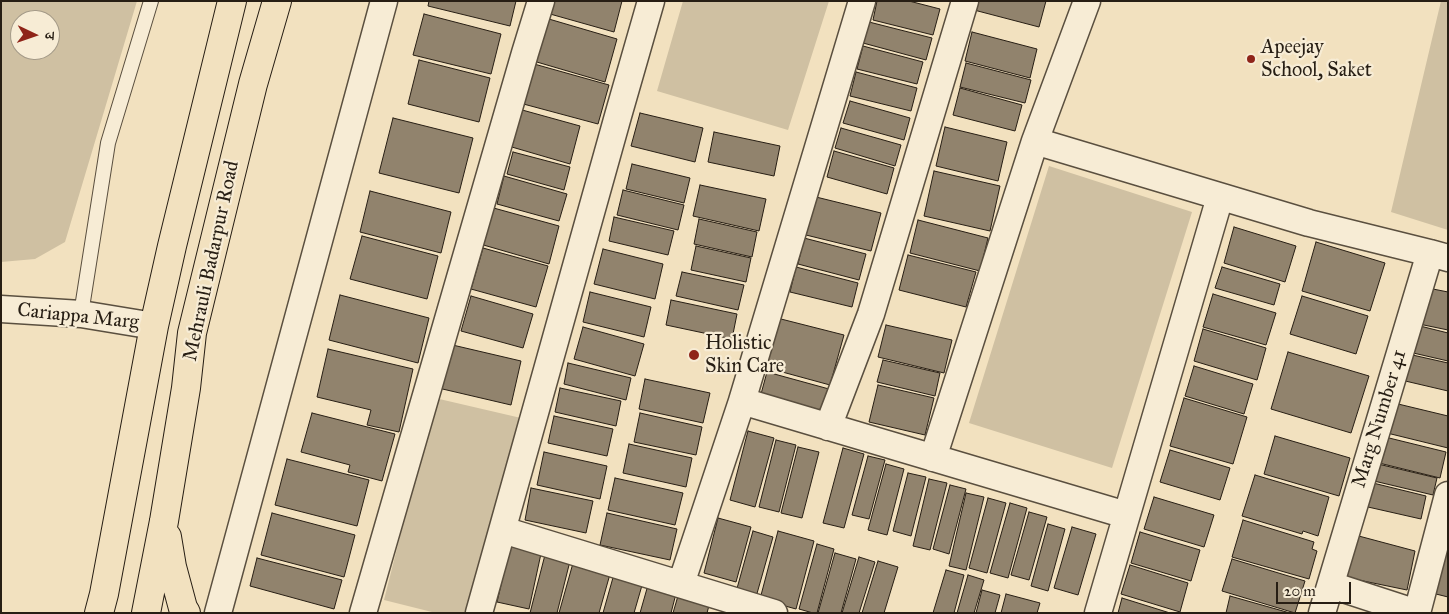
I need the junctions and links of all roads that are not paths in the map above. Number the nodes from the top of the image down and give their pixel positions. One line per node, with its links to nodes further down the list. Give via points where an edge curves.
1 (151, 1): 14 (lane, via 108,143)
2 (232, 1): 15 (main road, Mehrauli Badarpur Road)
3 (277, 1): 21 (main road, Mehrauli Badarpur Road, via 253,84 192,333)
4 (384, 1): 28 (street)
5 (541, 1): 29 (street)
6 (651, 1): 22 (street)
7 (862, 1): 16 (street)
8 (965, 1): 17 (street, via 870,314)
9 (1087, 1): 10 (street)
10 (1035, 141): 11 (street); 18 (street)
11 (1220, 198): 12 (street); 20 (street)
12 (1439, 255): 24 (street, Marg Number 41)
13 (1, 309): 14 (street, Cariappa Marg)
14 (81, 314): 15 (street, Cariappa Marg)
15 (154, 326): 25 (main road, Mehrauli Badarpur Road)
16 (742, 401): 17 (street); 23 (street)
17 (828, 427): 18 (street)
18 (933, 458): 20 (street)
19 (1448, 495): 34 (street)
20 (1126, 515): 32 (street)
21 (164, 521): 26 (main road, Mehrauli Badarpur Road); 27 (main road, via 172,567)
22 (503, 530): 23 (street); 30 (street)
23 (681, 584): 31 (street)
24 (1331, 584): 33 (street, Marg Number 41); 34 (street)
25 (101, 604)
26 (146, 613)
27 (186, 613)
28 (218, 613)
29 (363, 613)
30 (479, 613)
31 (774, 613)
32 (1098, 613)
33 (1322, 613)
34 (1417, 613)

